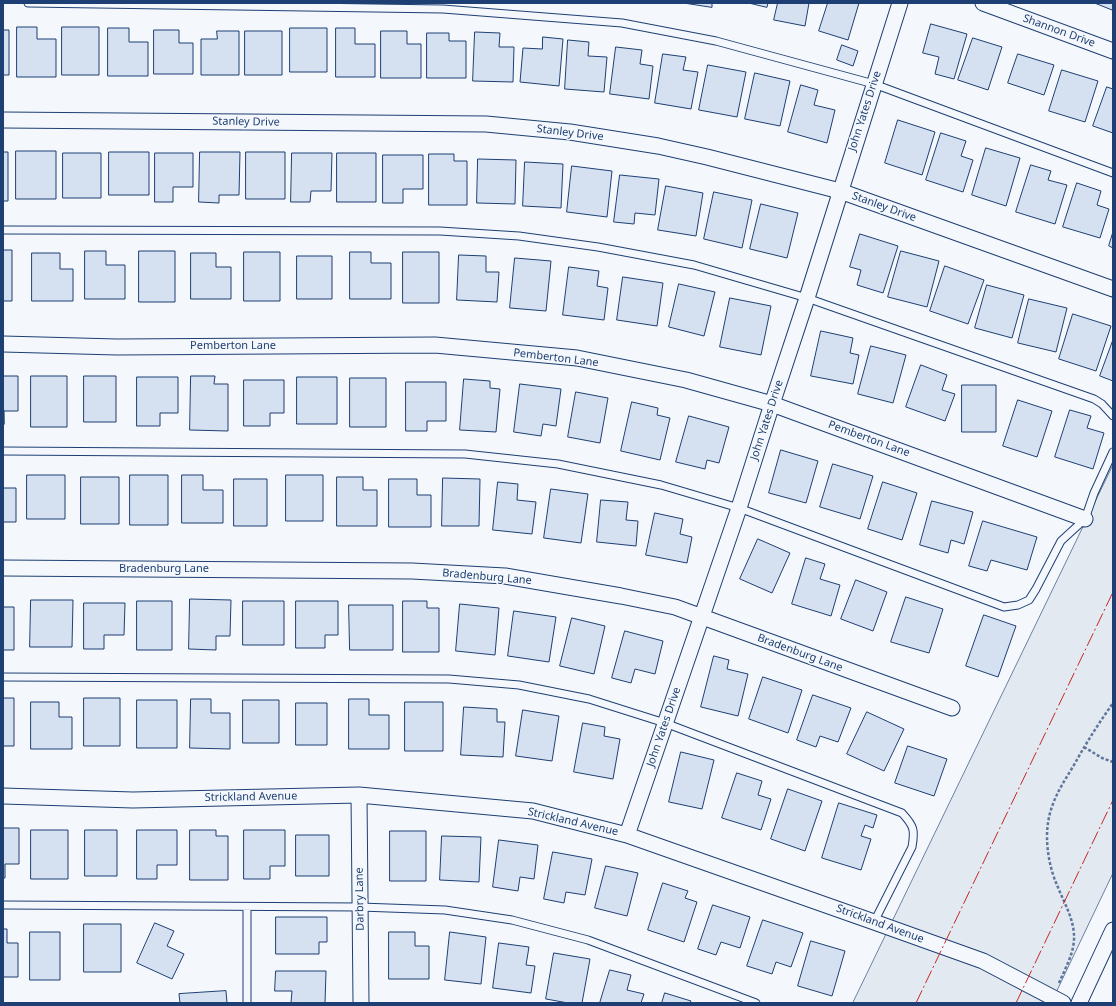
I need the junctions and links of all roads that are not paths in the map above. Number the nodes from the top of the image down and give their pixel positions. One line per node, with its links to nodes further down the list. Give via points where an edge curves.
1 (28, 3): 5 (lane, via 443,9 622,23 716,41)
2 (900, 3): 5 (street, John Yates Drive)
3 (983, 3): 4 (street, Shannon Drive)
4 (1113, 51)
5 (874, 84): 7 (lane); 8 (street, John Yates Drive)
6 (3, 120): 8 (street, Stanley Drive, via 486,124 570,132 658,146)
7 (1113, 173)
8 (840, 191): 10 (street, Stanley Drive); 11 (street, John Yates Drive)
9 (3, 230): 11 (lane, via 440,231 518,236 598,247 694,265)
10 (1113, 289)
11 (807, 298): 13 (street, John Yates Drive); 14 (lane, via 1094,399)
12 (3, 344): 13 (street, Pemberton Lane, via 117,347 435,345 577,358 686,380)
13 (772, 404): 17 (street, John Yates Drive); 18 (street, Pemberton Lane)
14 (1113, 416)
15 (3, 451): 17 (lane, via 465,454 558,464 661,485)
16 (1113, 452): 18 (lane)
17 (740, 508): 18 (lane, via 1004,607 1018,606 1029,600 1061,542); 20 (street, John Yates Drive)
18 (1085, 519)
19 (3, 568): 20 (street, Bradenburg Lane, via 412,571 505,576 659,603)
20 (701, 617): 22 (street, Bradenburg Lane); 23 (street, John Yates Drive)
21 (3, 677): 23 (lane, via 449,679 518,685 589,699)
22 (952, 708)
23 (665, 723): 26 (street, John Yates Drive); 30 (lane, via 902,813 914,834 912,847)
24 (359, 795): 25 (street, Strickland Avenue, via 133,800); 26 (street, Strickland Avenue, via 533,811); 29 (street, Darbry Lane)
25 (3, 796)
26 (627, 834): 30 (street, Strickland Avenue)
27 (3, 905): 28 (lane)
28 (248, 906): 29 (lane); 33 (lane)
29 (360, 907): 34 (street, Darbry Lane); 35 (lane, via 445,910 512,920 588,940)
30 (874, 922): 32 (street, Strickland Avenue, via 983,962)
31 (1113, 930): 36 (street)
32 (1057, 1000)
33 (247, 1003)
34 (361, 1003)
35 (756, 1003)
36 (1079, 1003)

